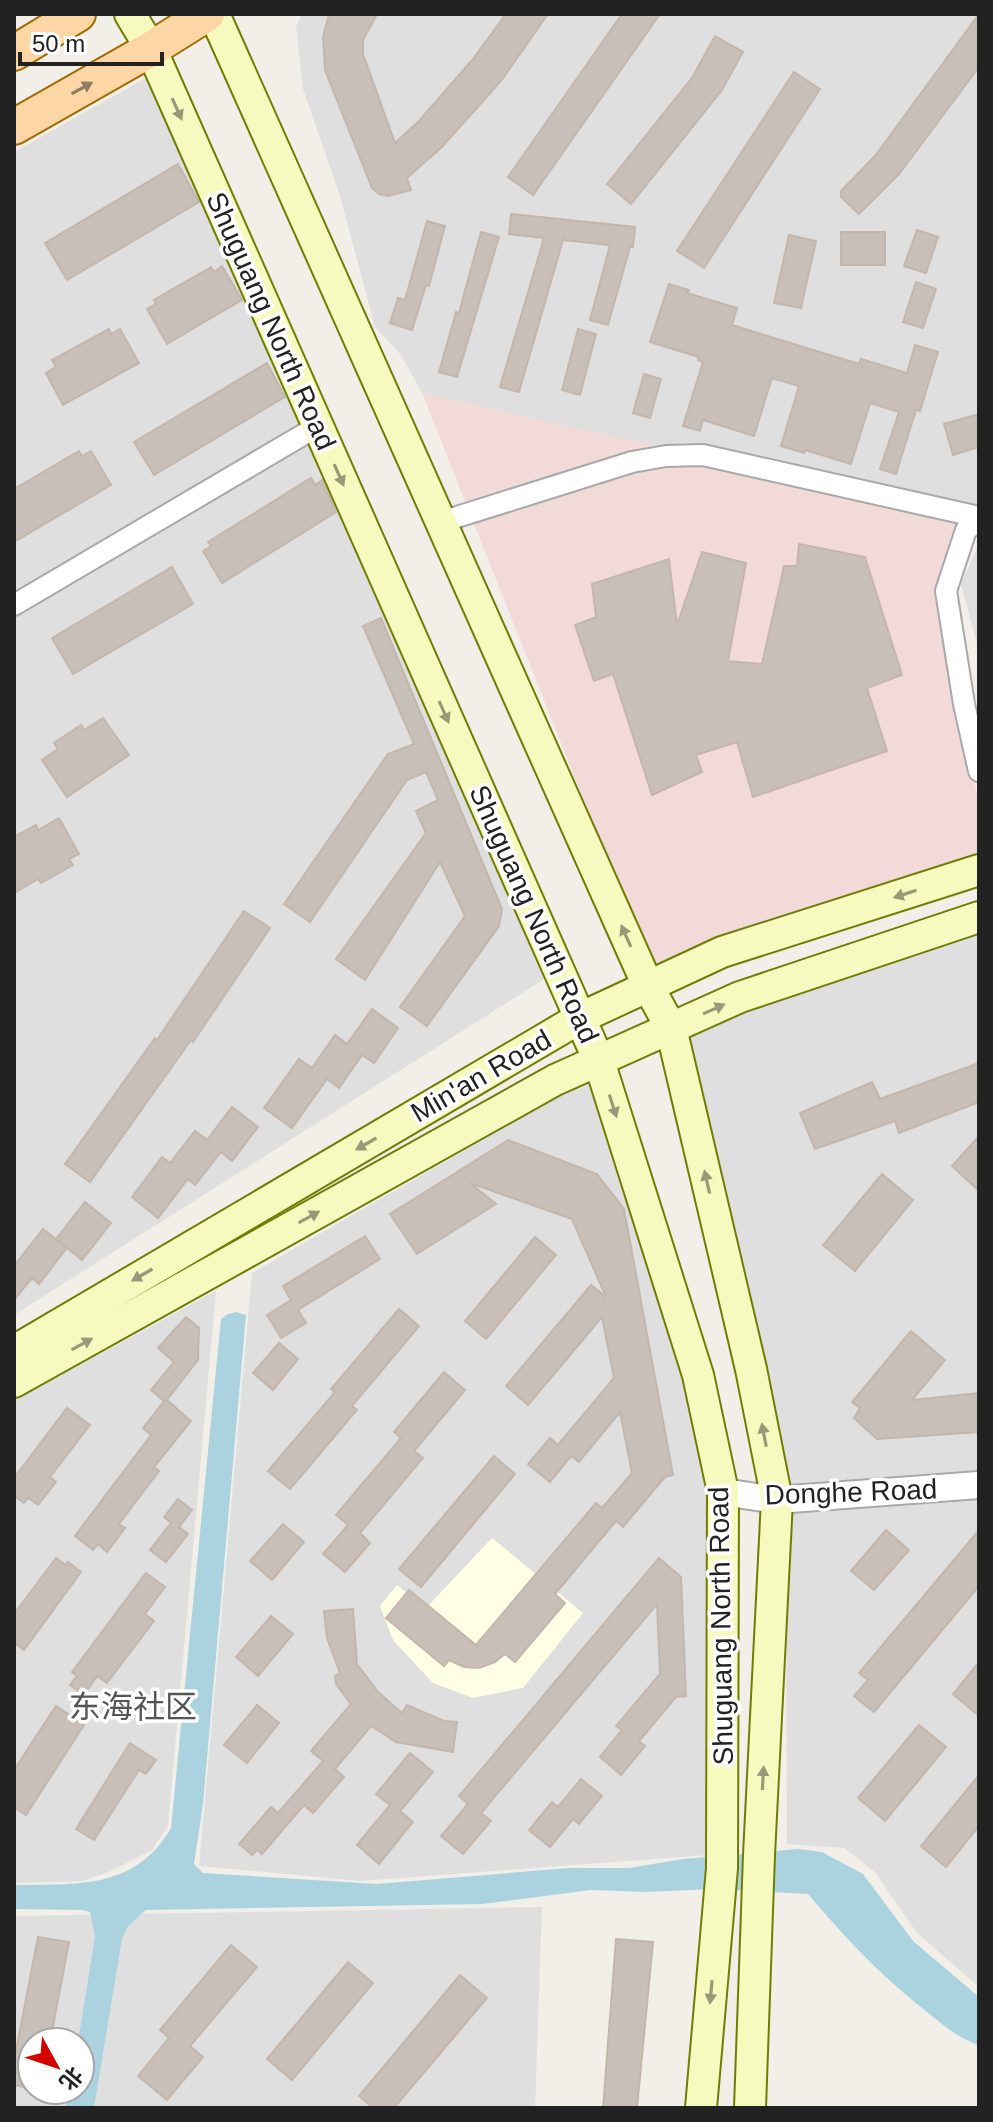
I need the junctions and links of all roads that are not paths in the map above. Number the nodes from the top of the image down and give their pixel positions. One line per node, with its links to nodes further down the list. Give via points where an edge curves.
1 (78, 14): 6 (main road)
2 (130, 14): 5 (main road, Shuguang North Road)
3 (207, 14): 5 (main road)
4 (214, 14): 10 (main road, Shuguang North Road)
5 (151, 49): 7 (main road, one-way to 5); 8 (main road, Shuguang North Road, one-way to 8)
6 (14, 53)
7 (14, 127)
8 (318, 426): 11 (street); 16 (main road, Shuguang North Road, one-way to 16)
9 (979, 518): 10 (street, via 703,455 632,462); 12 (street, via 966,530 946,591)
10 (441, 522): 15 (main road, Shuguang North Road, one-way to 10)
11 (14, 605)
12 (979, 771)
13 (979, 870): 15 (main road, Min'an Road, one-way to 15, via 722,952)
14 (979, 917): 17 (main road, Min'an Road, one-way to 14, via 740,997)
15 (648, 986): 16 (main road, Min'an Road); 17 (main road, Shuguang North Road)
16 (580, 1018): 18 (main road, Shuguang North Road); 19 (main road, Min'an Road, one-way to 19)
17 (671, 1028): 18 (main road, Min'an Road); 23 (main road, Shuguang North Road, one-way to 17)
18 (599, 1061): 20 (main road, Min'an Road, one-way to 18, via 555,1080); 22 (main road, Shuguang North Road, one-way to 22, via 698,1375)
19 (14, 1351)
20 (14, 1382)
21 (979, 1485): 23 (street, Donghe Road)
22 (723, 1492): 23 (street, Donghe Road); 24 (main road, Shuguang North Road, one-way to 24, via 722,1868)
23 (777, 1500): 25 (main road, Shuguang North Road, one-way to 23)
24 (701, 2108)
25 (750, 2108)

